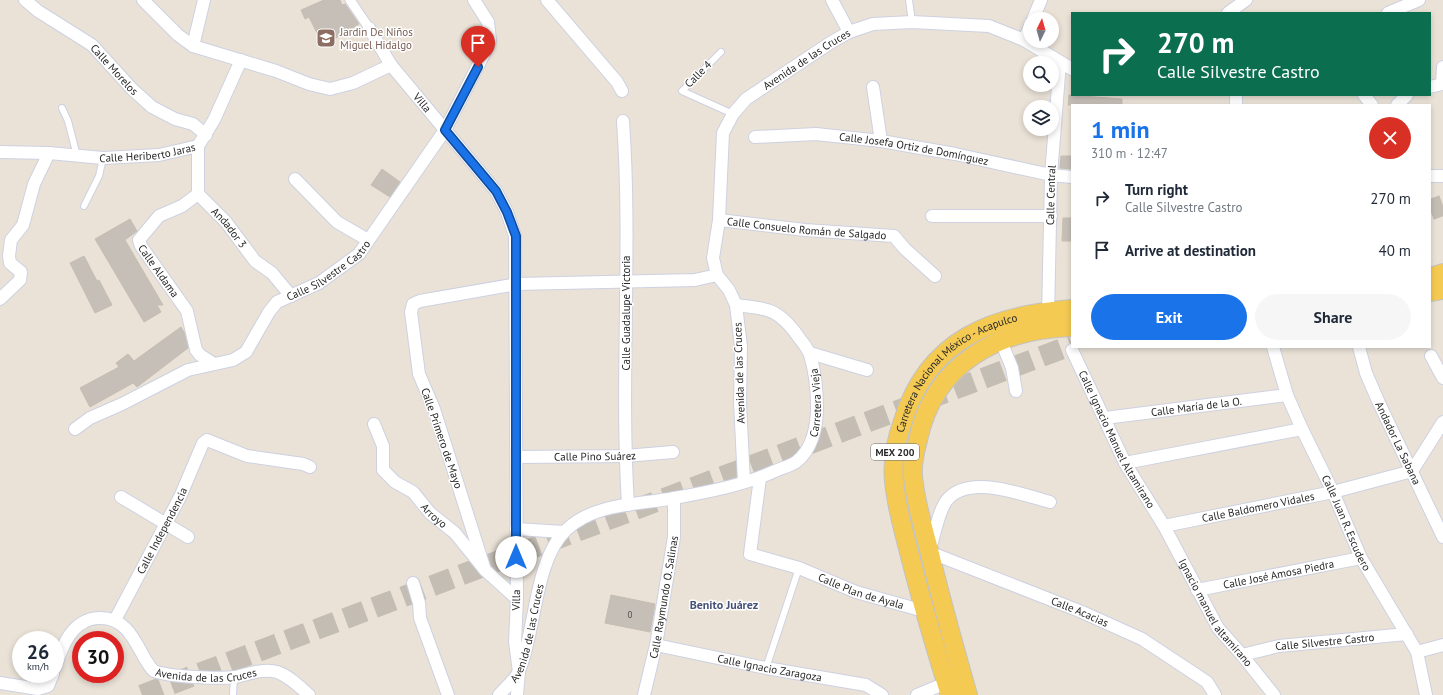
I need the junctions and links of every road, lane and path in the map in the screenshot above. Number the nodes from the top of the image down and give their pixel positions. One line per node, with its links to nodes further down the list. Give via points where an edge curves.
1 (25, 0): 38 (street, Calle Morelos, via 92,45 152,107 175,119 193,124)
2 (143, 0): 19 (street, via 178,35)
3 (204, 0): 19 (street)
4 (350, 0): 16 (street)
5 (474, 0): 37 (street, Calle Silvestre Castro, via 488,22 490,40)
6 (547, 0): 29 (street)
7 (832, 0): 17 (street)
8 (909, 0): 15 (lane)
9 (1041, 0): 12 (street)
10 (1246, 0): 13 (street)
11 (1419, 0): 14 (street)
12 (1036, 12)
13 (1229, 12)
14 (1390, 12)
15 (912, 22): 17 (street, Avenida de las Cruces, via 873,24); 18 (street, Avenida de las Cruces, via 989,26)
16 (369, 28): 24 (street, Villa)
17 (849, 32): 35 (street, Avenida de las Cruces, via 746,99)
18 (1023, 40)
19 (193, 46): 22 (street)
20 (1037, 48): 23 (street, Avenida de las Cruces)
21 (721, 52): 35 (lane, Calle 4, via 682,91)
22 (241, 60): 24 (street, via 330,89 353,83); 38 (street, Calle Heriberto Jaras)
23 (1060, 62): 26 (street, Avenida de las Cruces); 46 (street, Calle Central)
24 (391, 65): 37 (street, Villa)
25 (1443, 67): 28 (street, via 1442,84)
26 (1071, 68)
27 (873, 87): 40 (street)
28 (1431, 87)
29 (622, 91)
30 (1365, 96): 32 (street)
31 (1406, 96): 33 (street)
32 (1371, 104)
33 (1398, 104)
34 (62, 108): 44 (lane)
35 (733, 114): 55 (street, Avenida de las Cruces, via 723,133)
36 (623, 121): 61 (street, Calle Guadalupe Victoria, via 627,174)
37 (445, 130): 56 (street, Calle Silvestre Castro); 62 (street, Villa, via 496,191 507,212 516,236)
38 (206, 135): 41 (street, Calle Heriberto Jaras)
39 (755, 137): 40 (street, Calle Josefa Ortiz de Domínguez, via 816,134)
40 (881, 141): 46 (street, Calle Josefa Ortiz de Domínguez)
41 (198, 146): 45 (street, Calle Heriberto Jaras, via 159,155); 51 (street)
42 (0, 152): 43 (street, Calle Heriberto Jaras)
43 (49, 153): 44 (street, Calle Heriberto Jaras); 66 (street, via 34,184 23,225 11,240 10,263 21,272 20,280)
44 (77, 156): 45 (street, Calle Heriberto Jaras)
45 (104, 158): 52 (lane, via 99,176)
46 (1051, 175): 49 (street, Calle Josefa Ortiz de Domínguez); 54 (street, Calle Central)
47 (1431, 176): 48 (street)
48 (1443, 176)
49 (1071, 177)
50 (294, 179): 56 (street, via 336,222)
51 (198, 194): 65 (street, Andador 3, via 226,222 255,261 272,273); 77 (street, Calle Aldama, via 182,206 159,216 139,240 187,311 196,350)
52 (84, 206)
53 (932, 216): 54 (street)
54 (1051, 216): 69 (street, Calle Central)
55 (719, 220): 58 (street, Avenida de las Cruces, via 713,258); 59 (street, Calle Consuelo Román de Salgado, via 805,230 894,236)
56 (368, 240): 65 (street, Calle Silvestre Castro, via 359,254 319,283)
57 (1443, 273): 60 (main road)
58 (717, 275): 61 (street, via 695,280); 67 (street, Avenida de las Cruces, via 729,290)
59 (935, 276)
60 (1431, 276)
61 (626, 283): 62 (street); 88 (street, Calle Guadalupe Victoria)
62 (517, 284): 89 (street, Villa); 109 (street, Calle Primero de Mayo, via 420,301 413,304 411,312 419,374 434,409)
63 (1443, 290): 64 (main road)
64 (1431, 292)
65 (291, 296): 77 (street, Calle Silvestre Castro, via 277,302 246,352 233,360)
66 (0, 299)
67 (736, 305): 75 (street, Carretera Vieja, via 777,313 788,321); 94 (street, Avenida de las Cruces, via 740,347)
68 (1071, 309): 69 (main road, Carretera Nacional México - Acapulco / MEX 200)
69 (1048, 319): 70 (main road, Carretera Nacional México - Acapulco / MEX 200); 71 (main road, Carretera Nacional México - Acapulco / MEX 200, via 1026,332); 113 (main road, Carretera Nacional México - Acapulco / MEX 200, via 998,322 974,332 955,344 933,365 907,408 894,458 894,481)
70 (1071, 327)
71 (1001, 341): 80 (street, via 1012,368); 106 (main road, Carretera Nacional México - Acapulco / MEX 200, via 973,356 942,384 930,402 921,426 913,474)
72 (1273, 348): 81 (street, Calle Juan R. Escudero)
73 (1359, 348): 92 (street, Andador La Sabana, via 1366,373)
74 (1072, 350): 82 (street, Calle Ignacio Manuel Altamirano)
75 (810, 354): 78 (street); 93 (street, Carretera Vieja, via 817,394 817,420 812,442 796,462)
76 (1431, 356): 79 (street)
77 (214, 364): 85 (street, Calle Silvestre Castro, via 188,370 128,402 90,418)
78 (867, 370)
79 (1443, 378)
80 (1016, 391)
81 (1288, 394): 82 (street, Calle María de la O.); 86 (street, Calle Juan R. Escudero)
82 (1105, 418): 90 (street, Calle Ignacio Manuel Altamirano)
83 (1443, 422): 92 (street)
84 (374, 424): 109 (street, Arroyo, via 383,446 384,470 396,482 413,492 430,513 455,533)
85 (76, 429)
86 (1302, 429): 90 (street); 95 (street, Calle Juan R. Escudero)
87 (673, 452): 88 (street, Calle Pino Suárez)
88 (625, 456): 89 (street, Calle Pino Suárez); 99 (street, Calle Guadalupe Victoria)
89 (517, 457): 102 (street, Villa)
90 (1125, 463): 101 (street, Calle Ignacio Manuel Altamirano)
91 (310, 467): 100 (street, Calle Independencia, via 247,456 207,440 203,443)
92 (1412, 471): 95 (street, Calle Baldomero Vidales); 105 (street, Andador La Sabana)
93 (760, 478): 94 (street, Carretera Vieja); 108 (street, Calle Plan de Ayala, via 750,554)
94 (744, 482): 97 (street, Avenida de las Cruces)
95 (1333, 492): 101 (street, Calle Baldomero Vidales); 107 (street, Calle Juan R. Escudero)
96 (121, 497): 100 (street)
97 (674, 498): 99 (street, Avenida de las Cruces); 117 (street, Calle Raymundo O. Salinas, via 674,537)
98 (1050, 502): 106 (street, via 990,487 966,488 947,500)
99 (628, 505): 103 (street, Avenida de las Cruces, via 598,512 576,522)
100 (165, 525): 104 (street); 114 (street, Calle Independencia)
101 (1164, 526): 111 (street, Ignacio manuel altamirano)
102 (516, 530): 103 (street); 112 (street, Villa)
103 (564, 532): 122 (street, Avenida de las Cruces, via 546,564)
104 (188, 537)
105 (1443, 537)
106 (929, 552): 135 (main road, Carretera Nacional México - Acapulco / MEX 200); 136 (street, Calle Acacias, via 1082,612 1142,639 1208,682)
107 (1361, 558): 111 (street, Calle José Amosa Piedra); 115 (street, Calle Juan R. Escudero)
108 (799, 568): 113 (street, Calle Plan de Ayala, via 856,592); 121 (lane)
109 (485, 570): 112 (street, Arroyo)
110 (413, 583): 129 (street, via 420,618)
111 (1197, 590): 120 (street, Ignacio manuel altamirano, via 1218,628)
112 (517, 599): 122 (street, Villa, via 515,642)
113 (924, 611): 126 (main road, Carretera Nacional México - Acapulco / MEX 200)
114 (115, 620): 116 (street, via 86,620 74,628); 123 (street, Avenida de las Cruces, via 128,630 152,670 188,676)
115 (1407, 634): 119 (street, Calle Juan R. Escudero); 120 (street, Calle Silvestre Castro, via 1278,646)
116 (64, 643)
117 (656, 645): 121 (street, Calle Ignacio Zaragoza); 132 (street, Calle Raymundo O. Salinas)
118 (1443, 645): 119 (street)
119 (1417, 652): 138 (street, Calle Juan R. Escudero)
120 (1242, 655): 137 (street, Ignacio manuel altamirano)
121 (766, 668): 133 (street, Calle Ignacio Zaragoza, via 866,685)
122 (519, 672): 130 (street, Avenida de las Cruces); 131 (street)
123 (234, 677): 127 (lane); 128 (street, Avenida de las Cruces, via 277,672)
124 (0, 683): 125 (street, via 38,689 48,686)
125 (49, 683)
126 (948, 689): 134 (street)
127 (233, 695)
128 (309, 695)
129 (448, 695)
130 (499, 695)
131 (517, 695)
132 (644, 695)
133 (882, 695)
134 (916, 695)
135 (968, 695)
136 (1215, 695)
137 (1274, 695)
138 (1426, 695)

